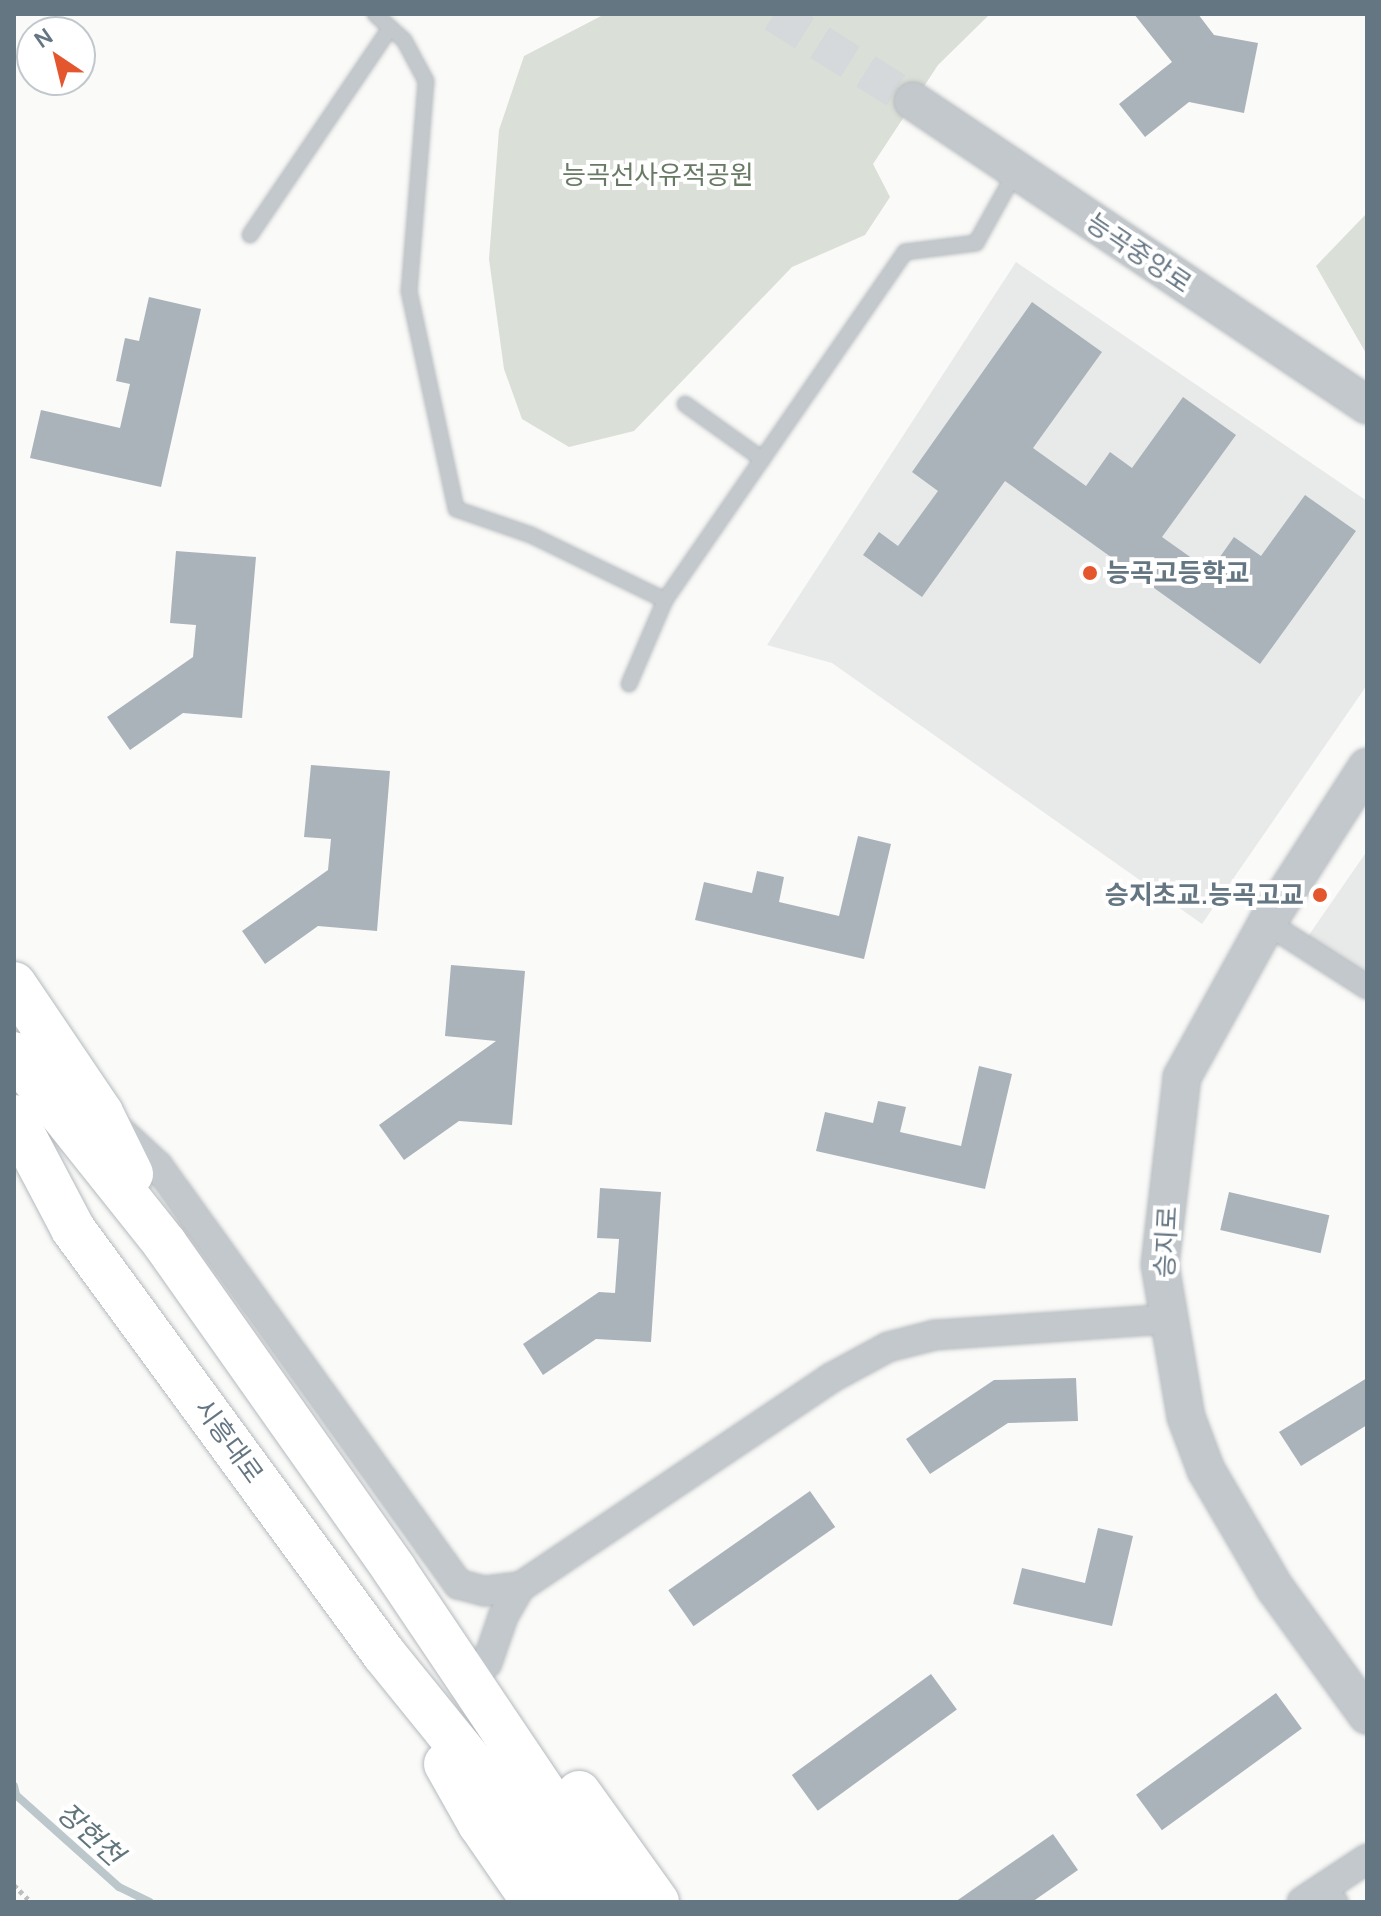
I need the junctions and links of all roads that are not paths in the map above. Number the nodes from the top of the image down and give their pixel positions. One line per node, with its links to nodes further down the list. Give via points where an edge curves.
1 (375, 14): 2 (lane)
2 (390, 28): 5 (lane); 9 (lane, via 404,40 426,81 409,291 456,509 531,535)
3 (913, 101): 4 (street, 능곡중앙로)
4 (1016, 171): 7 (street, 능곡중앙로); 8 (lane, via 976,243 905,252)
5 (250, 235)
6 (685, 404): 8 (lane)
7 (1367, 405)
8 (762, 459): 9 (lane)
9 (665, 600): 10 (lane)
10 (629, 684)
11 (1367, 767): 12 (street, 승지로)
12 (1267, 923): 14 (street); 21 (street, 승지로, via 1182,1077 1160,1265)
13 (14, 984): 16 (main road)
14 (1367, 987)
15 (14, 1054): 20 (main road)
16 (101, 1113): 20 (main road); 23 (street, via 158,1166 458,1584 485,1591)
17 (14, 1117): 19 (main road, 시흥대로)
18 (14, 1171): 19 (main road, 시흥대로)
19 (73, 1229): 24 (main road, 시흥대로)
20 (165, 1244): 22 (main road)
21 (1168, 1319): 23 (street, via 935,1335 888,1347 831,1378); 26 (street, 승지로, via 1186,1417 1206,1470 1275,1588)
22 (394, 1569): 25 (main road); 31 (main road)
23 (520, 1587): 25 (street)
24 (384, 1654): 29 (main road, 시흥대로, via 480,1824); 30 (main road, 시흥대로, via 520,1822)
25 (487, 1663): 32 (main road)
26 (1367, 1715)
27 (1367, 1859): 28 (street)
28 (1334, 1894): 33 (street)
29 (534, 1902)
30 (576, 1902)
31 (618, 1902)
32 (657, 1902)
33 (1302, 1902)

